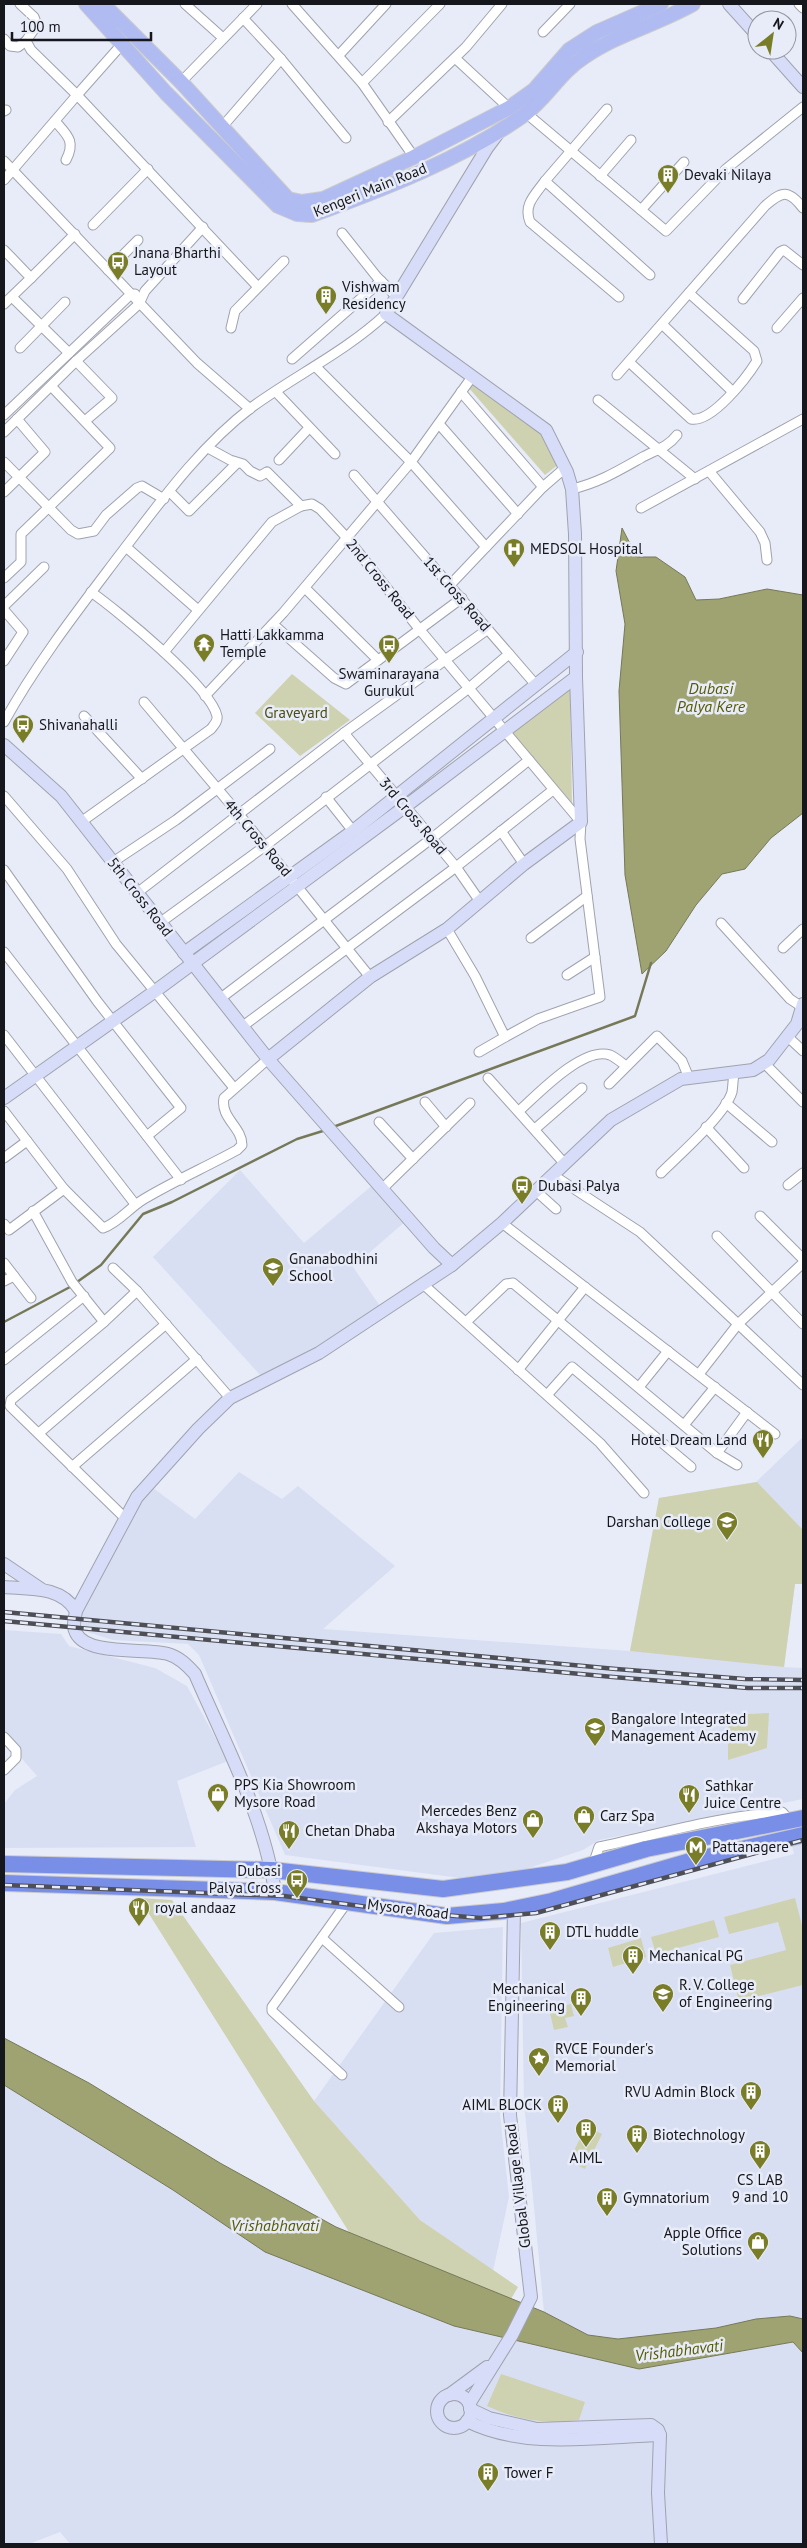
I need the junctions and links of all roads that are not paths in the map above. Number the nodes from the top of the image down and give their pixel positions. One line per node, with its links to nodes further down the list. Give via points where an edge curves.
1 (20, 4): 21 (street, via 34,17 37,25)
2 (86, 4): 22 (main road, Kengeri Main Road)
3 (103, 4): 27 (main road, Kengeri Main Road)
4 (186, 4): 19 (street)
5 (256, 4): 16 (street)
6 (292, 4): 23 (street)
7 (386, 4): 23 (street)
8 (440, 4): 28 (street)
9 (502, 4): 24 (street)
10 (570, 4): 18 (street)
11 (661, 4): 32 (main road, Kengeri Main Road, via 597,32 569,50 534,90)
12 (693, 4): 34 (main road, Kengeri Main Road, via 582,58 568,68)
13 (730, 4): 17 (street)
14 (799, 4): 15 (street)
15 (803, 8)
16 (243, 18): 19 (street); 25 (street)
17 (747, 24)
18 (543, 32)
19 (223, 38): 27 (street)
20 (4, 39): 21 (street, via 10,46 18,47)
21 (26, 41): 30 (street)
22 (123, 43): 30 (street); 40 (main road, Kengeri Main Road, via 166,93 278,206 297,214 312,215)
23 (339, 55): 28 (street)
24 (455, 58): 32 (street); 36 (street)
25 (281, 59): 37 (street); 38 (street)
26 (779, 60): 29 (street)
27 (181, 82): 37 (main road, Kengeri Main Road)
28 (362, 83): 36 (street)
29 (803, 87)
30 (77, 96): 35 (street); 46 (street)
31 (803, 107): 52 (street, via 726,169 666,231)
32 (509, 108): 42 (main road, Kengeri Main Road)
33 (607, 108): 41 (street)
34 (526, 113): 40 (main road, Kengeri Main Road); 41 (street)
35 (55, 121): 44 (street, via 71,143 72,150); 47 (street)
36 (388, 122): 42 (street)
37 (222, 127): 42 (main road, Kengeri Main Road, via 288,199 302,202 323,199)
38 (346, 138)
39 (631, 140): 48 (street)
40 (478, 150): 70 (street)
41 (571, 150): 48 (street); 50 (street)
42 (414, 158)
43 (4, 160): 47 (street)
44 (66, 160)
45 (684, 162): 52 (street)
46 (148, 169): 53 (street); 54 (street)
47 (13, 171): 49 (street); 56 (street)
48 (600, 176): 52 (street)
49 (4, 180)
50 (545, 181): 62 (street); 71 (street, via 529,202 526,212 530,222)
51 (803, 208): 67 (street, via 786,193 778,194)
52 (641, 210)
53 (93, 225)
54 (203, 227): 65 (street); 66 (street)
55 (342, 233): 64 (street)
56 (75, 234): 61 (street); 63 (street)
57 (138, 240): 61 (street)
58 (4, 250): 63 (street)
59 (284, 261): 65 (street)
60 (803, 265): 73 (street, via 784,250 776,254)
61 (108, 270): 68 (street)
62 (650, 275)
63 (31, 278): 69 (street)
64 (381, 281): 70 (street); 84 (street)
65 (258, 287): 80 (street, via 235,311 236,318)
66 (145, 292): 68 (street); 76 (street)
67 (689, 293): 79 (street); 93 (street, via 754,351 757,360)
68 (130, 295): 76 (street); 83 (street)
69 (12, 297): 75 (street); 78 (street)
70 (397, 297): 77 (street)
71 (619, 297)
72 (803, 298): 81 (street)
73 (743, 299)
74 (65, 302): 78 (street)
75 (4, 304)
76 (139, 304): 85 (street); 95 (street)
77 (386, 314): 87 (street, via 367,332); 89 (street)
78 (41, 326): 82 (street); 83 (street)
79 (663, 326): 86 (street); 93 (street)
80 (231, 328)
81 (778, 328)
82 (20, 348)
83 (69, 353): 96 (street)
84 (292, 359)
85 (76, 361): 90 (street); 99 (street, via 112,398)
86 (629, 362): 88 (street); 93 (street, via 691,419 703,418)
87 (316, 367): 91 (street); 109 (street)
88 (617, 376)
89 (472, 377): 92 (street); 111 (street, via 546,430)
90 (51, 386): 97 (street); 99 (street)
91 (276, 392): 95 (street); 101 (street)
92 (461, 392): 100 (street); 116 (street)
93 (733, 392)
94 (598, 400): 105 (street)
95 (250, 409): 104 (street)
96 (5, 410)
97 (17, 419): 102 (street); 114 (street, via 45,450)
98 (803, 419): 112 (street)
99 (85, 421): 122 (street, via 110,448)
100 (439, 424): 109 (street); 124 (street)
101 (309, 428): 106 (street); 107 (street)
102 (4, 432)
103 (677, 435): 105 (street, via 669,445)
104 (208, 448): 110 (street); 119 (street)
105 (659, 450): 115 (street); 117 (street, via 594,484)
106 (335, 454)
107 (279, 460)
108 (4, 462): 114 (street)
109 (411, 462): 120 (street); 127 (street)
110 (237, 463): 119 (street, via 189,511); 121 (street, via 260,476 267,472)
111 (565, 468): 116 (street); 117 (street)
112 (709, 471): 115 (street); 128 (street, via 760,532)
113 (354, 474): 120 (street, 1st Cross Road)
114 (19, 478): 118 (street); 122 (street)
115 (695, 479): 123 (street)
116 (543, 487): 124 (street)
117 (572, 489): 141 (street)
118 (4, 492)
119 (167, 495): 122 (street, via 142,486 137,488 94,531 78,534); 126 (street)
120 (378, 502): 125 (street); 131 (street, 1st Cross Road)
121 (301, 506): 125 (street, 2nd Cross Road, via 312,504 320,509); 136 (street, via 272,522)
122 (49, 507): 130 (street, via 21,534 21,562)
123 (641, 508)
124 (518, 514): 127 (street)
125 (348, 538): 132 (street); 139 (street, 2nd Cross Road)
126 (126, 547): 133 (street); 136 (street)
127 (486, 547): 131 (street)
128 (767, 560)
129 (44, 567): 135 (street)
130 (4, 578)
131 (450, 585): 134 (street, 1st Cross Road)
132 (305, 588): 137 (street); 143 (street)
133 (92, 592): 140 (street); 153 (street, via 22,690)
134 (462, 598): 138 (street, 1st Cross Road); 139 (street)
135 (4, 608): 145 (street, via 23,632)
136 (198, 610): 140 (street)
137 (273, 624): 143 (street, via 334,678 346,684); 149 (street)
138 (488, 629): 142 (street, 1st Cross Road); 144 (street)
139 (420, 630): 143 (street); 144 (street, 2nd Cross Road)
140 (164, 652): 149 (street)
141 (577, 652): 146 (street); 147 (street)
142 (509, 654): 147 (street, 1st Cross Road); 148 (street)
143 (378, 660)
144 (446, 660): 148 (street, 2nd Cross Road); 155 (street)
145 (4, 661)
146 (576, 676): 154 (street); 170 (street)
147 (536, 685): 152 (street)
148 (469, 688): 152 (street, 2nd Cross Road); 160 (street)
149 (205, 696): 157 (street, via 217,715 217,722)
150 (144, 702): 157 (street, 4th Cross Road)
151 (84, 716): 161 (street)
152 (495, 718): 154 (street, 2nd Cross Road); 166 (street)
153 (4, 722)
154 (504, 729): 159 (street, 2nd Cross Road); 167 (street)
155 (344, 734): 160 (street, 3rd Cross Road); 168 (street)
156 (4, 745): 169 (street, 5th Cross Road, via 61,796)
157 (183, 749): 161 (street); 162 (street, 4th Cross Road)
158 (270, 749): 162 (street)
159 (529, 760): 163 (street, 2nd Cross Road); 173 (street)
160 (369, 764): 165 (street); 166 (street, 3rd Cross Road)
161 (142, 779): 169 (street)
162 (217, 789): 168 (street, 4th Cross Road); 175 (street)
163 (553, 790): 170 (street, 2nd Cross Road); 172 (street)
164 (4, 796): 197 (street, via 67,869 116,944)
165 (326, 796): 171 (street); 174 (street)
166 (395, 796): 167 (street, 3rd Cross Road); 171 (street)
167 (404, 807): 173 (street, 3rd Cross Road); 179 (street)
168 (238, 813): 174 (street, 4th Cross Road); 180 (street)
169 (81, 822): 175 (street, 5th Cross Road)
170 (581, 822): 176 (street); 181 (street)
171 (353, 831): 179 (street)
172 (501, 832): 176 (street); 177 (street)
173 (431, 839): 177 (street, 3rd Cross Road); 183 (street)
174 (265, 846): 179 (street, 4th Cross Road); 184 (street)
175 (113, 862): 180 (street, 5th Cross Road)
176 (524, 864): 182 (street)
177 (456, 867): 182 (street, 3rd Cross Road); 190 (street)
178 (4, 870): 200 (street)
179 (294, 881): 183 (street, 4th Cross Road); 192 (street); 194 (street)
180 (137, 893): 184 (street, 5th Cross Road)
181 (587, 896): 188 (street); 193 (street)
182 (480, 900): 186 (street)
183 (323, 918): 190 (street, 4th Cross Road); 198 (street)
184 (160, 922): 192 (street, 5th Cross Road)
185 (720, 924): 199 (street)
186 (447, 930): 196 (street); 203 (street)
187 (803, 930): 189 (street)
188 (531, 938)
189 (783, 948)
190 (348, 949): 196 (street, 4th Cross Road); 201 (street)
191 (4, 952): 205 (street)
192 (184, 953): 194 (street, 5th Cross Road)
193 (595, 957): 195 (street); 203 (street, via 600,997 538,1019)
194 (192, 964): 197 (street); 198 (street, 5th Cross Road)
195 (567, 975)
196 (370, 977): 208 (street)
197 (154, 992): 200 (street); 216 (street)
198 (221, 998): 201 (street, 5th Cross Road)
199 (802, 1010): 204 (street, via 798,1024)
200 (113, 1020): 205 (street); 229 (street, via 181,1108)
201 (243, 1026): 208 (street, 5th Cross Road)
202 (4, 1035): 212 (street)
203 (505, 1037): 207 (street)
204 (788, 1037): 206 (street); 209 (street)
205 (76, 1046): 212 (street); 229 (street)
206 (803, 1051)
207 (479, 1052)
208 (268, 1059): 216 (street); 242 (street, 5th Cross Road)
209 (764, 1063): 211 (street, via 753,1070); 221 (street)
210 (626, 1066): 214 (street, via 658,1036 682,1061); 215 (street); 224 (street, via 610,1055 588,1056 563,1072)
211 (734, 1072): 214 (street); 220 (street, via 731,1094)
212 (35, 1076): 218 (street); 244 (street)
213 (488, 1078): 224 (street)
214 (689, 1078): 234 (street, via 681,1079 611,1120)
215 (609, 1084)
216 (234, 1088): 239 (street, via 222,1104 226,1116 242,1138 242,1145)
217 (582, 1088): 228 (street)
218 (4, 1098)
219 (425, 1102): 226 (street)
220 (726, 1102): 227 (street); 231 (street)
221 (803, 1102)
222 (470, 1103): 226 (street)
223 (4, 1111): 230 (street)
224 (518, 1111): 228 (street)
225 (379, 1122): 233 (street)
226 (446, 1127): 233 (street)
227 (706, 1127): 235 (street); 236 (street)
228 (535, 1129): 234 (street)
229 (147, 1136): 239 (street)
230 (27, 1141): 232 (street); 241 (street)
231 (772, 1142)
232 (4, 1158)
233 (413, 1159): 242 (street)
234 (564, 1162): 238 (street)
235 (744, 1168)
236 (661, 1173)
237 (803, 1173): 240 (street)
238 (553, 1175): 243 (street); 268 (street, via 640,1232)
239 (181, 1180): 244 (street)
240 (788, 1185)
241 (64, 1189): 244 (street, via 103,1228); 246 (street)
242 (382, 1189): 254 (street, 5th Cross Road)
243 (536, 1191): 245 (street); 248 (street)
244 (135, 1204)
245 (556, 1209)
246 (33, 1211): 249 (street); 262 (street)
247 (760, 1216): 251 (street)
248 (502, 1223): 254 (street); 259 (street)
249 (5, 1229)
250 (717, 1236): 261 (street)
251 (803, 1259)
252 (4, 1263): 256 (street)
253 (803, 1263): 261 (street)
254 (452, 1265): 258 (street)
255 (113, 1268): 260 (street)
256 (14, 1276): 257 (street); 263 (street)
257 (4, 1281)
258 (424, 1285): 266 (street); 279 (street, via 318,1353)
259 (585, 1287): 264 (street); 270 (street)
260 (137, 1291): 265 (street); 267 (street)
261 (771, 1292): 268 (street); 269 (street)
262 (84, 1296): 265 (street); 272 (street)
263 (31, 1298)
264 (560, 1320): 266 (street, via 513,1283 506,1284); 273 (street); 277 (street)
265 (104, 1322): 280 (street)
266 (466, 1322): 273 (street)
267 (166, 1324): 271 (street); 283 (street)
268 (738, 1324): 274 (street); 275 (street)
269 (803, 1324)
270 (668, 1351): 274 (street); 277 (street)
271 (197, 1359): 279 (street); 287 (street)
272 (4, 1360)
273 (518, 1370): 278 (street)
274 (699, 1374): 276 (street)
275 (803, 1385)
276 (715, 1386): 281 (street); 282 (street)
277 (639, 1387): 282 (street)
278 (547, 1395): 288 (street, via 572,1367); 289 (street, via 611,1454)
279 (230, 1398): 290 (street, via 198,1428 137,1497)
280 (7, 1402): 283 (street)
281 (747, 1412): 284 (street); 285 (street)
282 (684, 1425): 285 (street)
283 (39, 1433): 287 (street)
284 (775, 1434)
285 (717, 1453): 286 (street)
286 (737, 1465)
287 (72, 1467): 290 (street)
288 (691, 1467)
289 (644, 1493)
290 (125, 1518): 295 (street)
291 (4, 1564): 293 (street)
292 (4, 1587): 293 (street)
293 (42, 1590): 295 (street, via 61,1595)
294 (4, 1594): 295 (street, via 54,1599)
295 (76, 1610): 301 (street, via 76,1635 85,1642 116,1650 167,1654 182,1661 195,1674 260,1827)
296 (4, 1737): 297 (street, via 16,1750 16,1758)
297 (4, 1770)
298 (796, 1820): 301 (highway, Mysore Road, via 646,1849 567,1872 443,1888)
299 (803, 1835): 305 (highway, Mysore Road, via 694,1860)
300 (4, 1864): 301 (highway, Mysore Road)
301 (272, 1870): 303 (street)
302 (4, 1883): 303 (highway, Mysore Road)
303 (275, 1892): 304 (highway, Mysore Road)
304 (348, 1901): 305 (highway, Mysore Road, via 447,1916); 306 (street)
305 (514, 1909): 309 (street, Global Village Road, via 510,2115 531,2297)
306 (322, 1938): 307 (street); 308 (street, via 272,2011)
307 (399, 2006)
308 (342, 2075)
309 (493, 2363): 310 (street, Global Village Road); 311 (street, Global Village Road)
310 (449, 2395): 311 (street, Global Village Road, via 458,2395); 311 (street, Global Village Road, via 438,2404 439,2419 451,2428 462,2426)
311 (469, 2411): 312 (street, Global Village Road, via 496,2432 536,2440 660,2435 658,2493)
312 (661, 2544)

